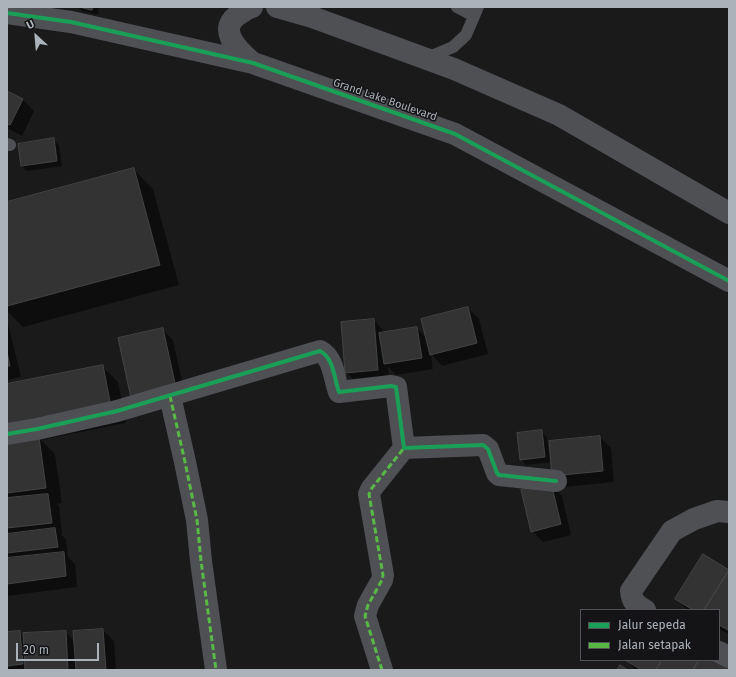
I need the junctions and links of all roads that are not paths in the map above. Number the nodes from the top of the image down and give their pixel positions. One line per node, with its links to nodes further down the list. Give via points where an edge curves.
1 (252, 7): 7 (street, via 235,16 229,26 229,36 239,52)
2 (278, 7): 6 (street)
3 (457, 7): 4 (lane)
4 (476, 11): 6 (lane, via 466,35 453,47)
5 (7, 13): 7 (street, Grand Lake Boulevard, via 70,22)
6 (426, 59): 8 (street, via 559,115)
7 (253, 63): 9 (street, Grand Lake Boulevard, via 455,134)
8 (729, 213)
9 (729, 281)
10 (170, 396): 11 (street, via 116,411); 12 (street, via 320,351 330,360 339,392 391,386 396,388); 18 (street, via 197,520 200,561)
11 (7, 434)
12 (404, 448): 13 (street, via 483,445 488,449 499,475); 19 (street, via 369,494 383,575 365,616)
13 (556, 481)
14 (729, 512): 15 (street, via 717,511 694,519 672,531 632,591 632,599)
15 (643, 609)
16 (720, 652): 17 (street)
17 (729, 657)
18 (216, 670)
19 (382, 670)

